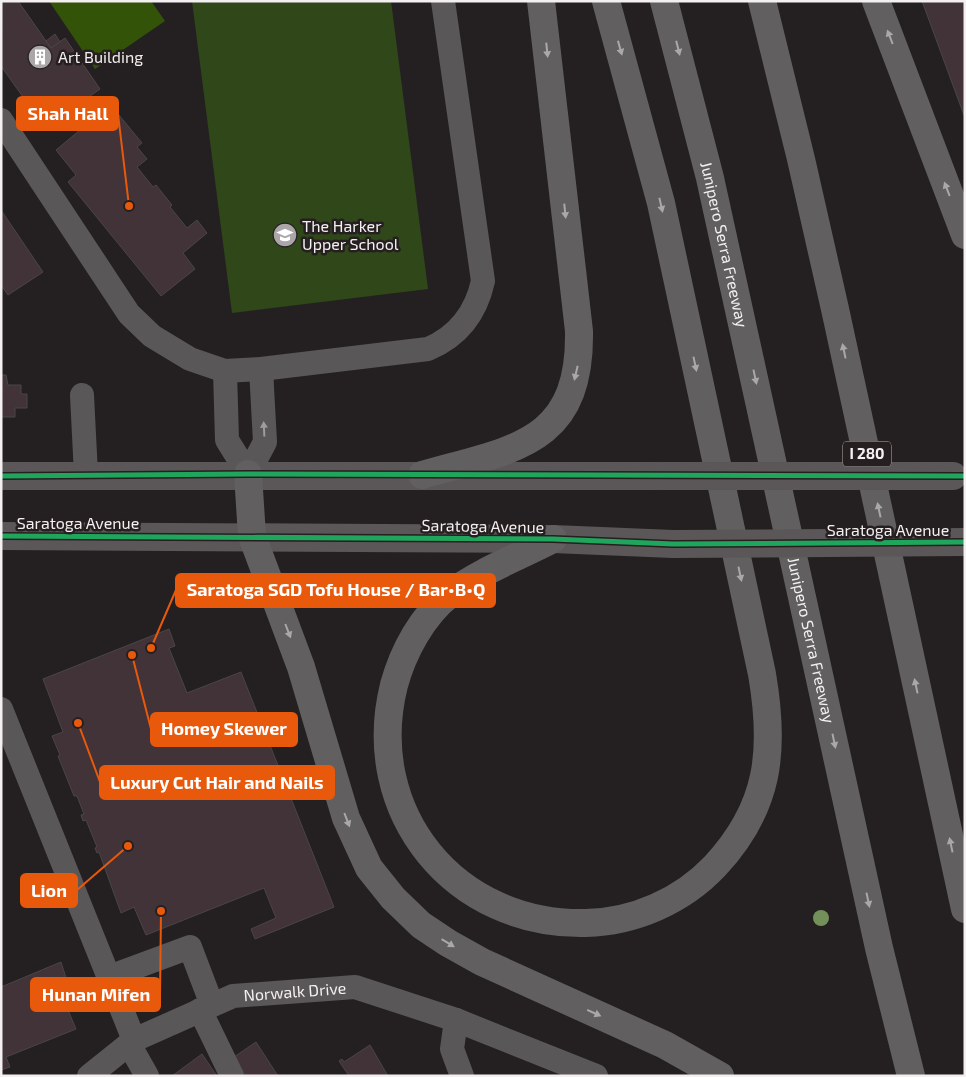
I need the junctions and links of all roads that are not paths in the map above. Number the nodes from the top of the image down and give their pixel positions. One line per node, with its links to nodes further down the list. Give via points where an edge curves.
1 (443, 1): 9 (street, via 482,268 483,281 477,304 452,336 428,349)
2 (541, 1): 14 (highway, one-way to 14, via 579,330 576,374 558,417 530,441 498,454)
3 (606, 1): 19 (highway, one-way to 19, via 663,213 762,674 769,743 757,804 728,852 707,875 660,907 602,923 542,921 482,900 432,858 412,831 398,801 389,768 386,735 396,677 412,641 428,616 449,595 479,575)
4 (664, 1): 33 (highway, Junipero Serra Freeway, one-way to 33, via 710,178)
5 (762, 1): 22 (highway, I 280, one-way to 5, via 835,309)
6 (876, 1): 8 (highway, one-way to 6)
7 (1, 120): 10 (street, via 129,314 152,336 190,359)
8 (965, 235)
9 (261, 369): 10 (street); 12 (street, one-way to 9, via 265,442)
10 (224, 371): 12 (street, via 227,440)
11 (82, 395): 13 (street)
12 (248, 474): 13 (main road); 14 (main road); 18 (highway)
13 (86, 475): 15 (main road)
14 (422, 475): 16 (main road, bridge)
15 (1, 476)
16 (959, 476)
17 (1, 536): 18 (main road, Saratoga Avenue)
18 (252, 536): 19 (main road, Saratoga Avenue); 32 (highway, one-way to 32, via 301,667 346,818 369,868 393,898 421,925 482,962 665,1045)
19 (553, 539): 20 (main road, Saratoga Avenue, bridge, via 673,544)
20 (965, 542)
21 (1, 709): 23 (street)
22 (965, 909)
23 (109, 977): 24 (street, via 190,947); 26 (street)
24 (206, 1008): 25 (street, Norwalk Drive, via 233,996 355,987); 26 (street, Norwalk Drive); 29 (street)
25 (456, 1020): 30 (street, via 452,1048); 31 (street, Norwalk Drive)
26 (131, 1042): 27 (street, Norwalk Drive); 28 (street)
27 (89, 1076)
28 (147, 1076)
29 (232, 1076)
30 (462, 1076)
31 (596, 1076)
32 (720, 1076)
33 (910, 1076)

